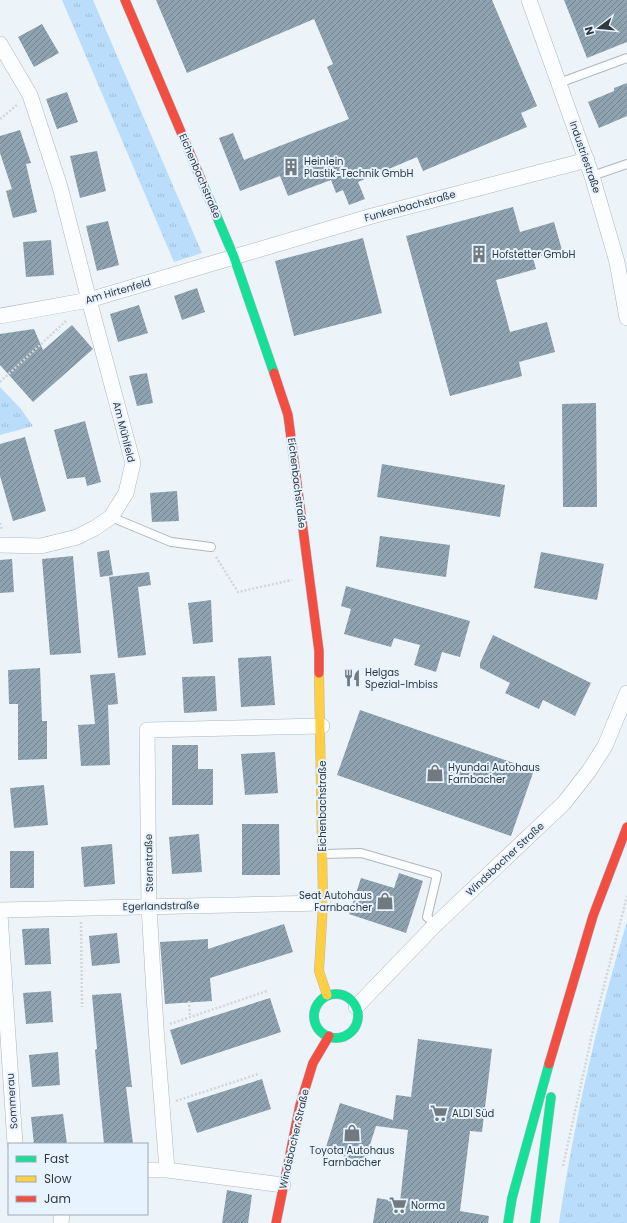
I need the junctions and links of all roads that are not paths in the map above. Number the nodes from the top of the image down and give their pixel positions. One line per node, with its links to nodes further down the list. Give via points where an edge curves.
1 (125, 0): 9 (street, Eichenbachstraße)
2 (529, 0): 5 (street, Industriestraße)
3 (0, 44): 10 (street, Am Mühlfeld, via 30,95 60,187)
4 (627, 58): 5 (lane)
5 (559, 83): 6 (street, Industriestraße)
6 (587, 160): 8 (street, Industriestraße); 9 (street, Funkenbachstraße, via 372,216)
7 (627, 164): 8 (lane)
8 (592, 176): 12 (street, Industriestraße, via 617,262)
9 (234, 257): 10 (street, Am Hirtenfeld); 17 (street, Eichenbachstraße, via 288,415 319,651)
10 (89, 300): 11 (street, Am Hirtenfeld); 13 (street, Am Mühlfeld, via 133,462 126,493)
11 (0, 316)
12 (627, 318)
13 (111, 517): 14 (street, Am Mühlfeld, via 77,537 41,546); 15 (lane, via 171,542)
14 (0, 545)
15 (211, 548)
16 (627, 693): 24 (street, Windsbacher Straße, via 605,746 564,803)
17 (322, 726): 19 (street, Eichenbachstraße); 21 (street, Sternstraße, via 147,730)
18 (627, 827): 27 (street, via 593,916)
19 (323, 854): 20 (street, Eichenbachstraße); 24 (lane, via 361,853 437,875 427,917)
20 (323, 903): 21 (street, Egerlandstraße); 25 (street, Eichenbachstraße, via 320,971)
21 (150, 906): 22 (street, Egerlandstraße); 31 (street, Sternstraße, via 156,1028)
22 (0, 910)
23 (0, 914): 29 (street, Sommerau)
24 (435, 925): 26 (street, Windsbacher Straße)
25 (327, 996): 26 (street, via 341,994 353,1001); 28 (street, via 317,1006 315,1020 322,1033)
26 (356, 1007): 28 (street, via 358,1014 354,1028 343,1036)
27 (558, 1030): 34 (street, via 512,1198); 35 (street)
28 (329, 1036): 32 (street, Windsbacher Straße, via 313,1063 300,1105)
29 (15, 1143)
30 (148, 1170): 31 (street)
31 (168, 1170): 32 (street)
32 (283, 1185): 33 (street, Windsbacher Straße)
33 (276, 1223)
34 (508, 1223)
35 (535, 1223)

